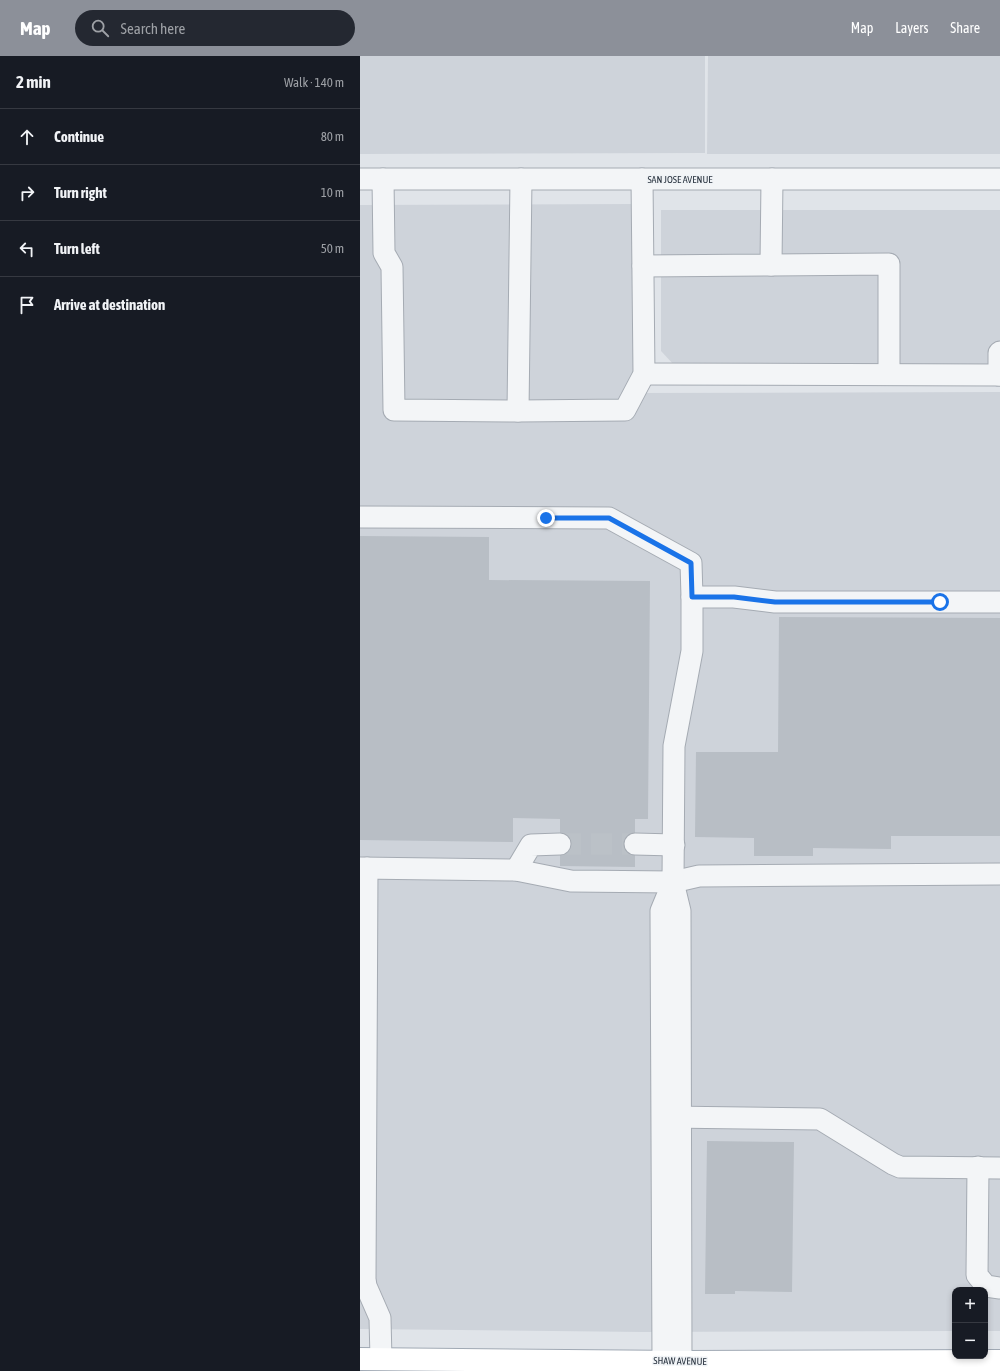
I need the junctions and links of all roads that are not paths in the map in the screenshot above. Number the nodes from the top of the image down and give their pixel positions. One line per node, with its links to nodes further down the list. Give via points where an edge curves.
1 (360, 179): 2 (street, SAN JOSE AVENUE)
2 (383, 179): 3 (street, SAN JOSE AVENUE); 13 (street, via 384,254 392,267 394,410)
3 (521, 179): 4 (street, SAN JOSE AVENUE); 13 (street)
4 (642, 179): 5 (street, SAN JOSE AVENUE); 8 (street)
5 (772, 179): 6 (street, SAN JOSE AVENUE); 7 (street)
6 (1000, 179)
7 (771, 265): 8 (street); 11 (street, via 889,264)
8 (643, 266): 10 (street)
9 (1000, 352): 12 (street)
10 (644, 374): 11 (street); 13 (street, via 625,410)
11 (889, 374): 12 (street)
12 (1000, 375)
13 (518, 411)
14 (360, 517): 15 (street, via 609,518 691,563)
15 (692, 597): 16 (street, via 734,597 775,602); 19 (street, via 692,651 674,746)
16 (1000, 602)
17 (560, 844): 21 (street, via 531,844)
18 (635, 844): 19 (street)
19 (674, 844): 23 (street)
20 (363, 868): 21 (street); 29 (street, via 365,1280 380,1318)
21 (516, 870): 23 (street, via 571,881)
22 (1000, 874): 23 (street, via 700,876)
23 (672, 882): 24 (street, via 680,911)
24 (671, 1117): 25 (street, via 820,1119 900,1167); 31 (street)
25 (978, 1167): 26 (street); 27 (street, via 977,1275 986,1286)
26 (1000, 1168)
27 (1000, 1288)
28 (360, 1359): 29 (main road, SHAW AVENUE)
29 (382, 1359): 31 (main road, SHAW AVENUE)
30 (1000, 1361): 31 (main road, SHAW AVENUE)
31 (673, 1364)

